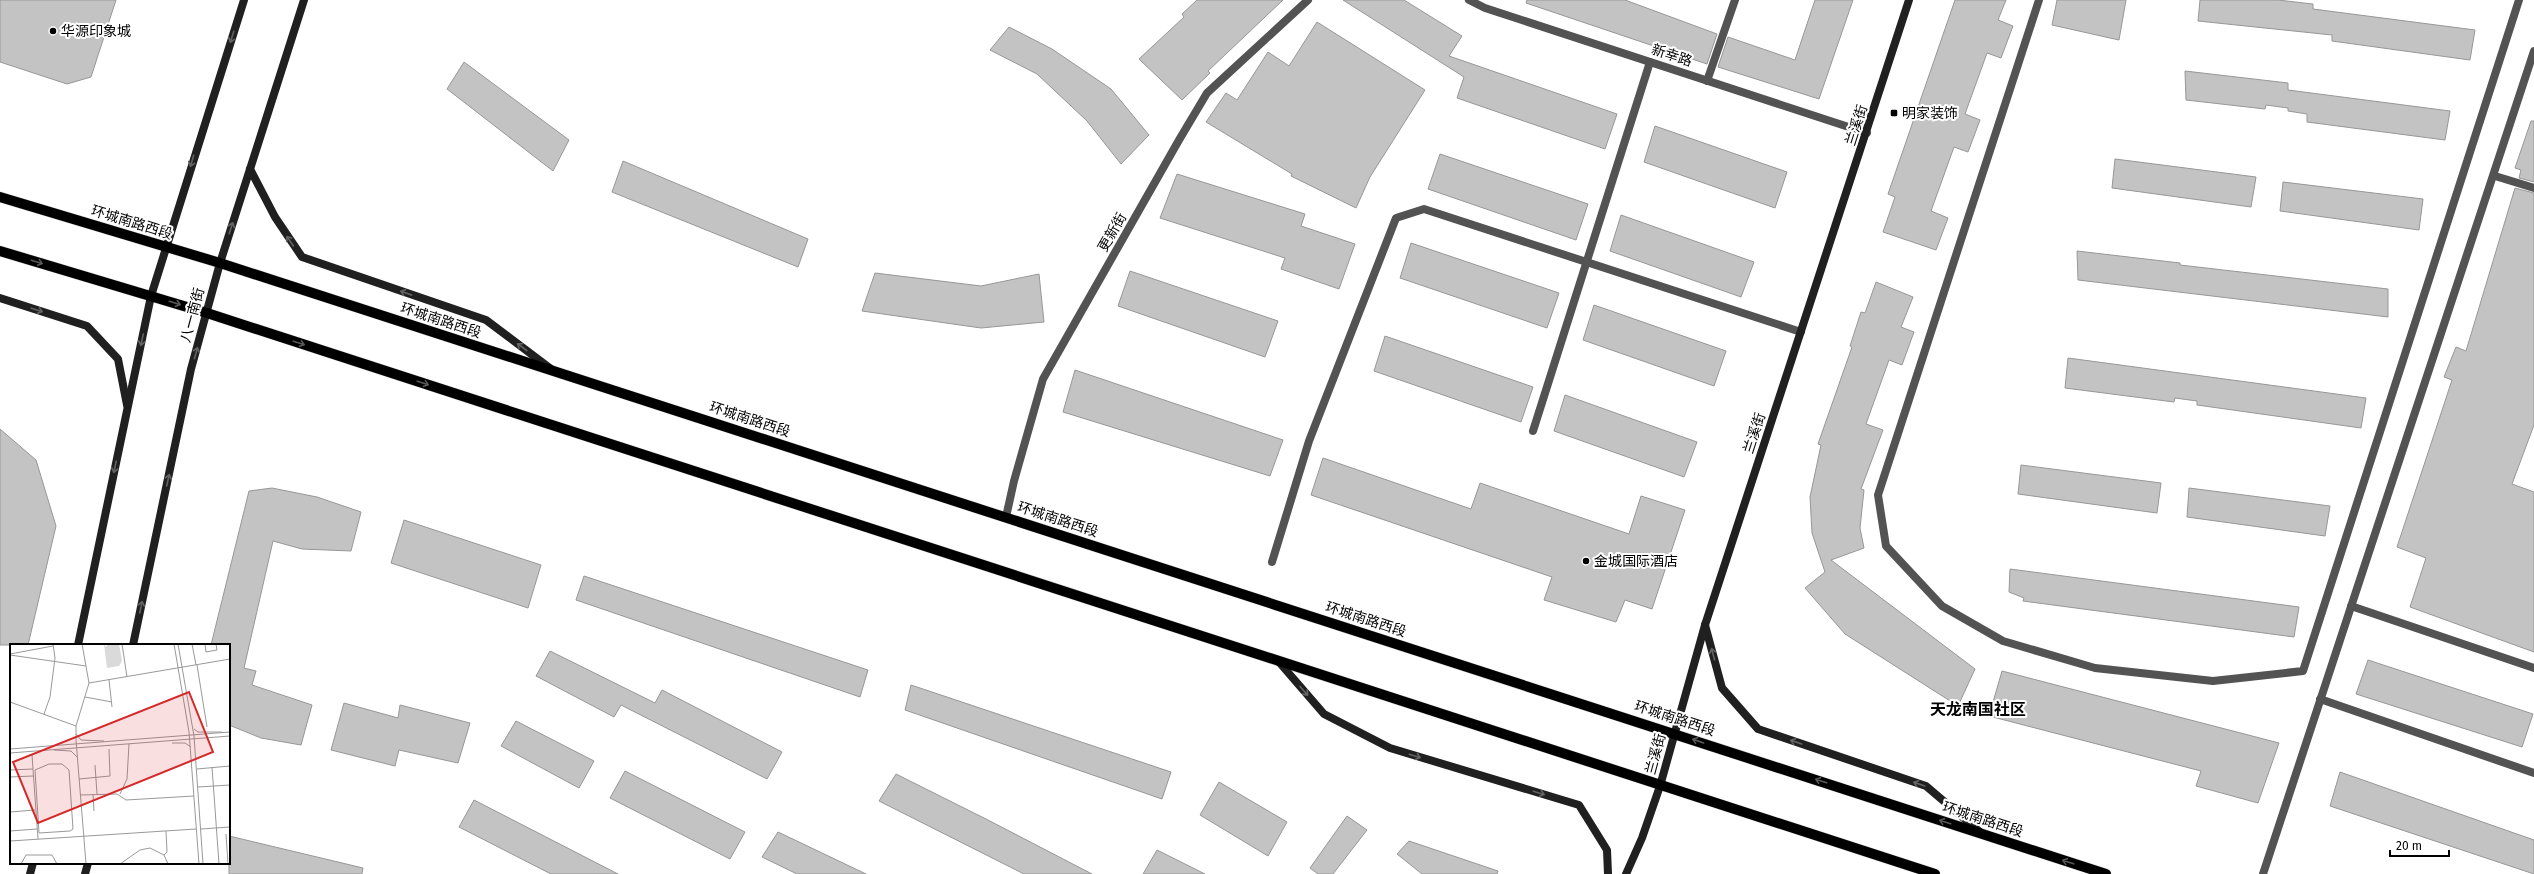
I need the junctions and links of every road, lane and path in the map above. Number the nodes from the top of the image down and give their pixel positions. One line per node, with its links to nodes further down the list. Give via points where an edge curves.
1 (244, 0): 17 (main road, one-way to 17)
2 (304, 0): 13 (main road, 八一南街)
3 (1308, 0): 28 (street, 更新街, via 1207,93 1179,140 1044,379)
4 (1469, 0): 10 (street, 新幸路, via 1485,8)
5 (1735, 0): 11 (street)
6 (1910, 0): 12 (main road, 兰溪街)
7 (2040, 0): 8 (street, via 1878,494 1886,546 1942,606 2003,641 2095,668 2212,681 2303,671)
8 (2519, 0)
9 (2534, 51): 14 (street)
10 (1650, 62): 11 (street, 新幸路); 19 (street)
11 (1707, 81): 12 (street, 新幸路)
12 (1867, 133): 24 (main road, 兰溪街)
13 (250, 169): 20 (main road, 八一南街, one-way to 13); 25 (main road, one-way to 13, via 486,320 302,257 275,217)
14 (2495, 176): 15 (street); 30 (street)
15 (2534, 188)
16 (0, 197): 17 (main road, 环城南路西段)
17 (166, 246): 20 (main road, 环城南路西段); 21 (main road)
18 (0, 250): 21 (main road, one-way to 21)
19 (1586, 262): 24 (street); 27 (street); 29 (street, via 1424,209 1396,218 1309,441)
20 (220, 263): 23 (main road, 八一南街); 25 (main road, 环城南路西段)
21 (151, 296): 23 (main road, one-way to 23); 26 (main road, one-way to 26)
22 (0, 298): 26 (main road, one-way to 26, via 87,326 118,358)
23 (207, 313): 33 (main road, 八一南街, one-way to 23, via 191,369); 34 (main road, one-way to 34)
24 (1801, 332): 31 (main road, 兰溪街)
25 (554, 370): 28 (main road, 环城南路西段)
26 (128, 408): 32 (main road, one-way to 32)
27 (1533, 431)
28 (1006, 517): 37 (main road, 环城南路西段)
29 (1272, 562)
30 (2350, 606): 35 (street); 36 (street)
31 (1705, 625): 37 (main road, 兰溪街); 40 (main road, one-way to 31, via 1926,786 1758,729 1722,688)
32 (78, 644)
33 (133, 644)
34 (1279, 662): 39 (main road); 45 (main road, one-way to 45, via 1324,714 1390,748 1579,806 1607,850)
35 (2534, 668)
36 (2320, 700): 38 (street); 49 (street)
37 (1674, 733): 39 (main road, 兰溪街); 40 (main road, 环城南路西段, one-way to 37)
38 (2534, 773)
39 (1660, 786): 46 (main road, 兰溪街); 47 (main road)
40 (1982, 834): 48 (main road, 环城南路西段, one-way to 40)
41 (33, 864): 43 (main road)
42 (88, 864): 44 (main road)
43 (30, 874)
44 (85, 874)
45 (1608, 874)
46 (1626, 874)
47 (1935, 874)
48 (2106, 874)
49 (2263, 874)

